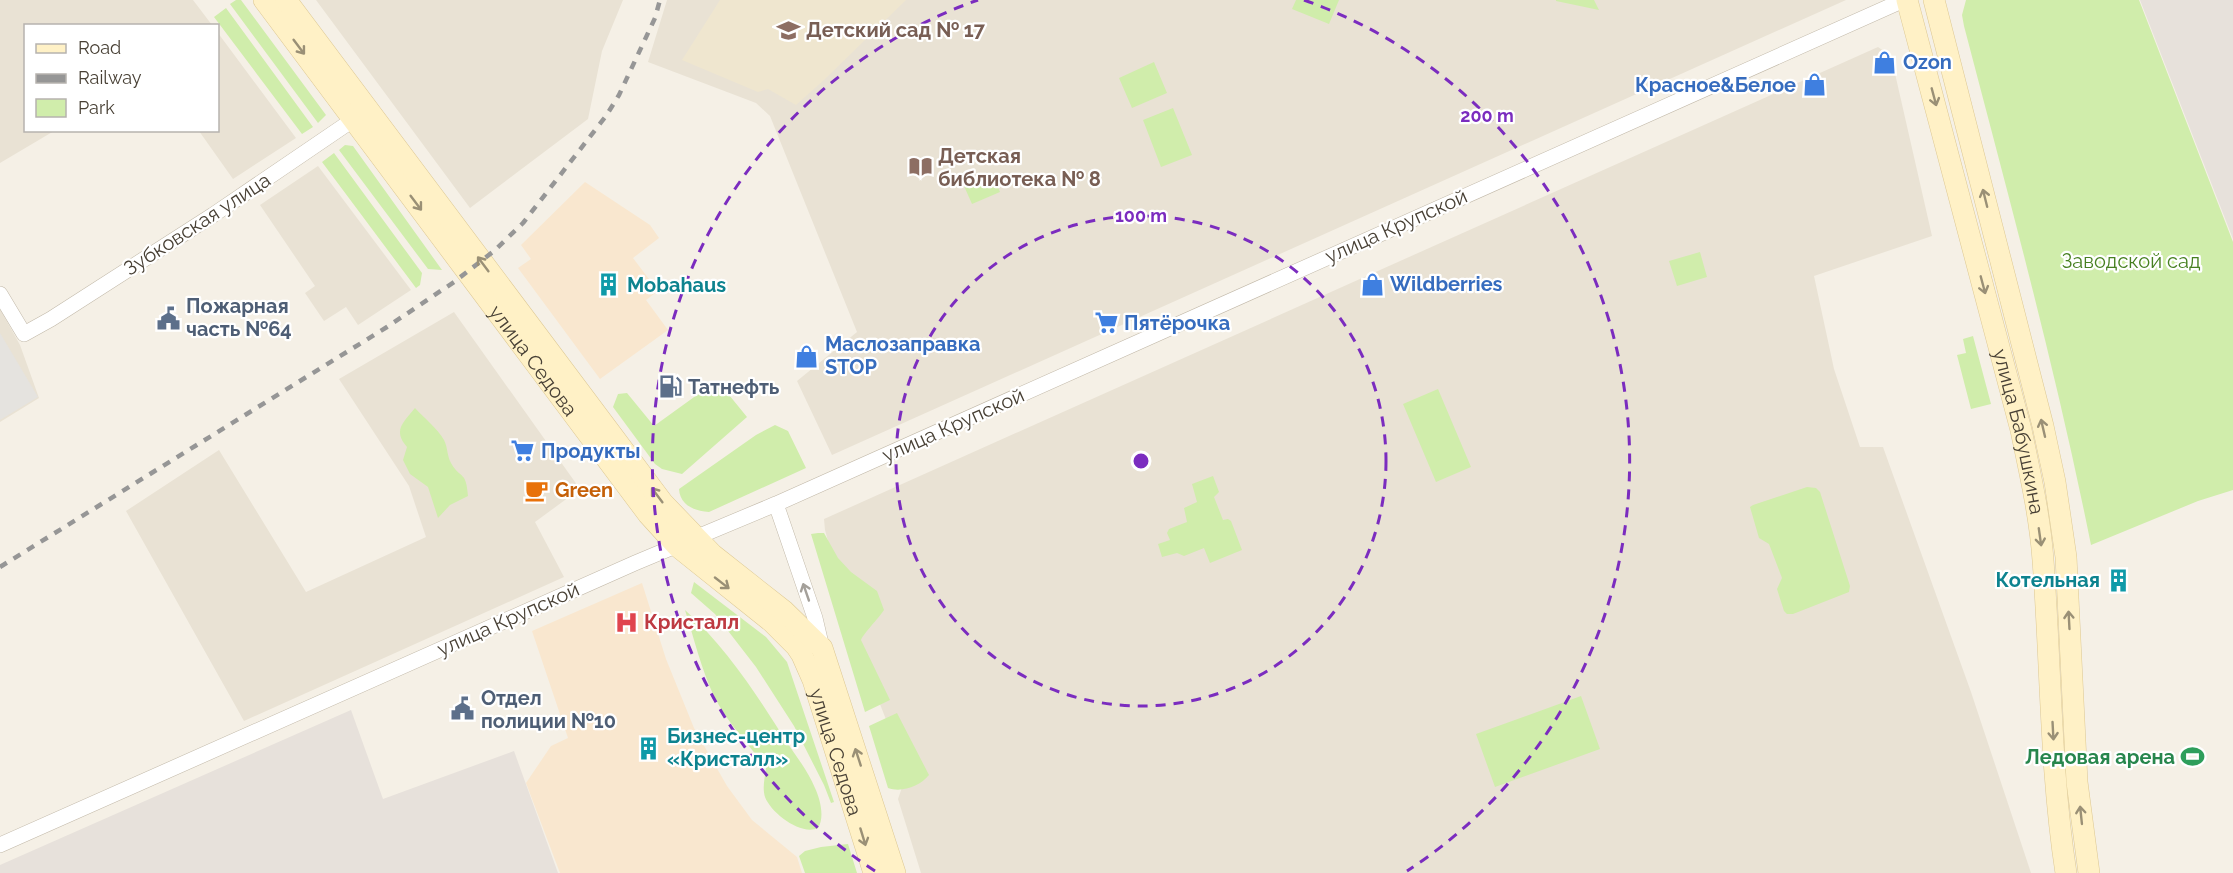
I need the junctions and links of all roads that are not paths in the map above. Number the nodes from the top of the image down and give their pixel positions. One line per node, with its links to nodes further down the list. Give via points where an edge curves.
1 (264, 0): 5 (street, улица Седова, one-way to 5)
2 (286, 0): 5 (street, улица Седова)
3 (1905, 0): 7 (street, улица Крупской); 13 (street, улица Бабушкина, one-way to 13, via 2015,409 2032,486 2043,558 2055,784)
4 (1934, 0): 14 (street, улица Бабушкина, one-way to 4, via 2077,782 2066,557 2055,482)
5 (361, 115): 6 (street, Зубковская улица, via 213,215 24,334); 8 (street, улица Седова, via 656,494)
6 (0, 294)
7 (776, 504): 8 (street, улица Крупской); 9 (street, улица Седова, one-way to 7)
8 (686, 542): 9 (street, улица Седова, via 713,555 784,611); 10 (street, улица Крупской); 11 (street, улица Седова, one-way to 11, via 802,655)
9 (822, 648): 12 (street, улица Седова, one-way to 9)
10 (0, 844)
11 (874, 873)
12 (895, 873)
13 (2066, 873)
14 (2089, 873)

